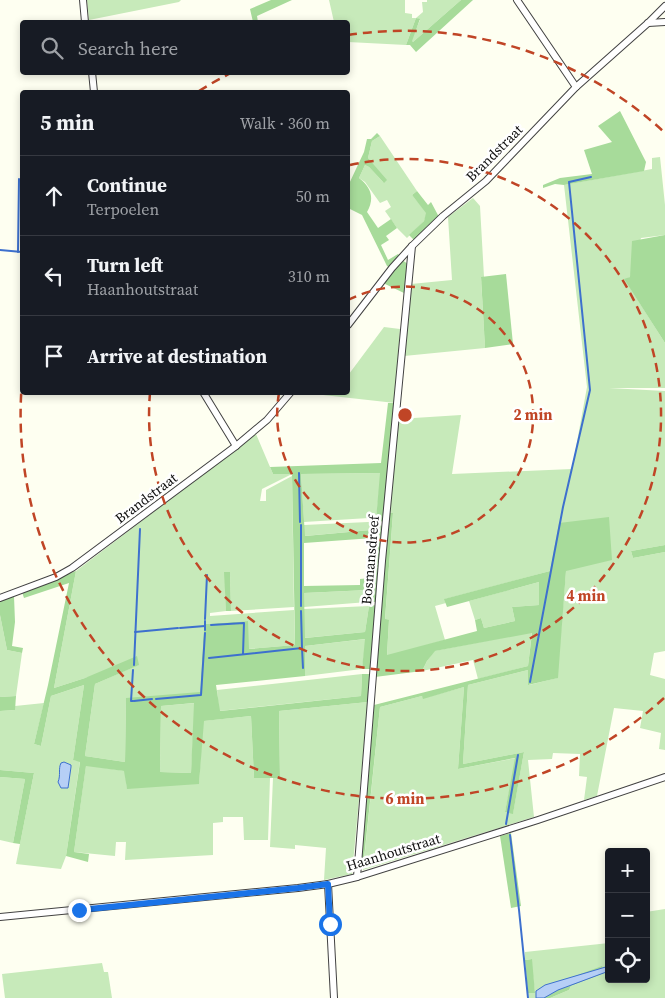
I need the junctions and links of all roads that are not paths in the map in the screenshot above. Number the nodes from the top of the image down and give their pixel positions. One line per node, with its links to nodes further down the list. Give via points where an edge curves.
1 (83, 0): 4 (street)
2 (517, 0): 8 (street)
3 (665, 6): 6 (street, Brandstraat)
4 (86, 20)
5 (665, 22): 6 (street)
6 (648, 23): 8 (street, Brandstraat)
7 (92, 75): 9 (street)
8 (576, 87): 10 (street, Brandstraat, via 486,181)
9 (94, 90)
10 (412, 246): 11 (street, Brandstraat); 17 (street, Bosmansdreef, via 382,561)
11 (350, 322)
12 (205, 395): 14 (street)
13 (288, 395): 14 (street, Brandstraat, via 267,420)
14 (236, 446): 15 (street, Brandstraat, via 72,568)
15 (0, 598)
16 (665, 777): 17 (street, Haanhoutstraat)
17 (357, 877): 18 (street, Haanhoutstraat)
18 (328, 884): 19 (street, Haanhoutstraat); 20 (street)
19 (0, 917)
20 (334, 998)

